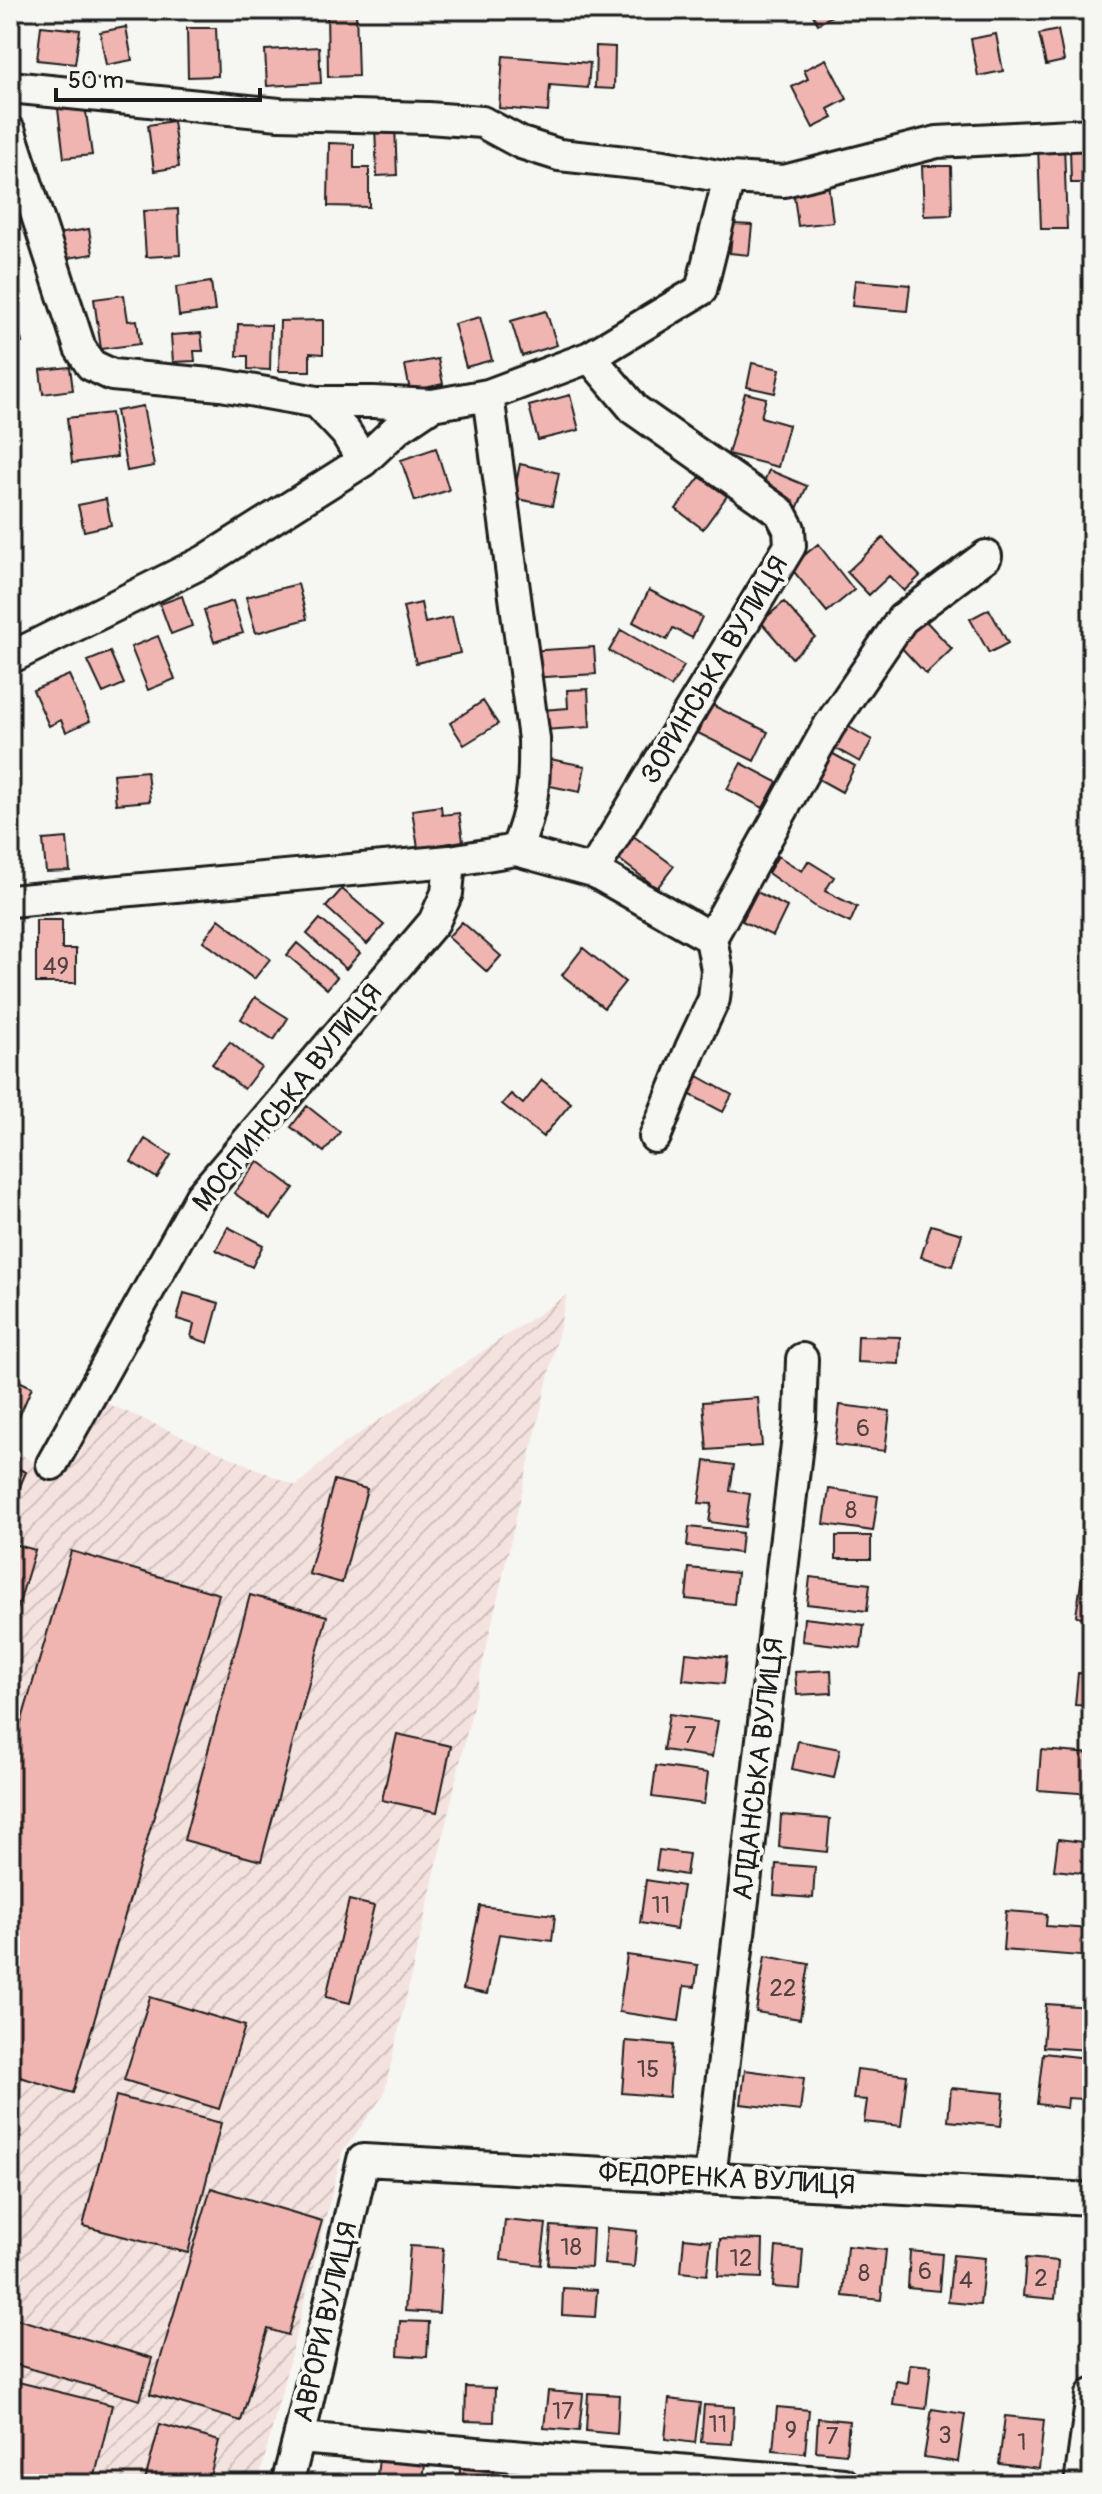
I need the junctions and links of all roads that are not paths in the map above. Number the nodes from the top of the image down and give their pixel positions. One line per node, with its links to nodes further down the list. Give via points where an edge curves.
1 (10, 87): 4 (street, via 279,114 482,122 559,155)
2 (10, 132): 7 (street, via 80,348 91,365 112,375 221,385)
3 (1092, 134): 4 (street, via 937,142 784,181)
4 (729, 178): 5 (street, via 701,290)
5 (590, 357): 6 (street); 14 (street, ЗОРИНСЬКА ВУЛИЦЯ, via 635,410 780,512 790,546)
6 (488, 395): 8 (street); 12 (street, via 534,739 535,785)
7 (317, 402): 8 (street); 9 (street)
8 (432, 405): 9 (street)
9 (363, 461): 11 (street, via 205,561)
10 (986, 556): 16 (street, via 902,619 829,726)
11 (10, 658)
12 (516, 850): 13 (street); 14 (street)
13 (450, 861): 15 (street); 19 (street, МОСПИНСЬКА ВУЛИЦЯ, via 447,893 434,922 201,1196)
14 (593, 871): 16 (street)
15 (10, 901)
16 (711, 938): 17 (street, via 717,970 714,999)
17 (655, 1137)
18 (802, 1359): 21 (street, АЛДАНСЬКА ВУЛИЦЯ, via 800,1419)
19 (52, 1464)
20 (363, 2160): 21 (street, ФЕДОРЕНКА ВУЛИЦЯ); 24 (street, АВРОРИ ВУЛИЦЯ)
21 (710, 2178): 22 (street, ФЕДОРЕНКА ВУЛИЦЯ)
22 (1092, 2199)
23 (1092, 2395): 27 (street)
24 (299, 2438): 25 (street, АВРОРИ ВУЛИЦЯ); 26 (street)
25 (287, 2484)
26 (844, 2484)
27 (1080, 2484)

